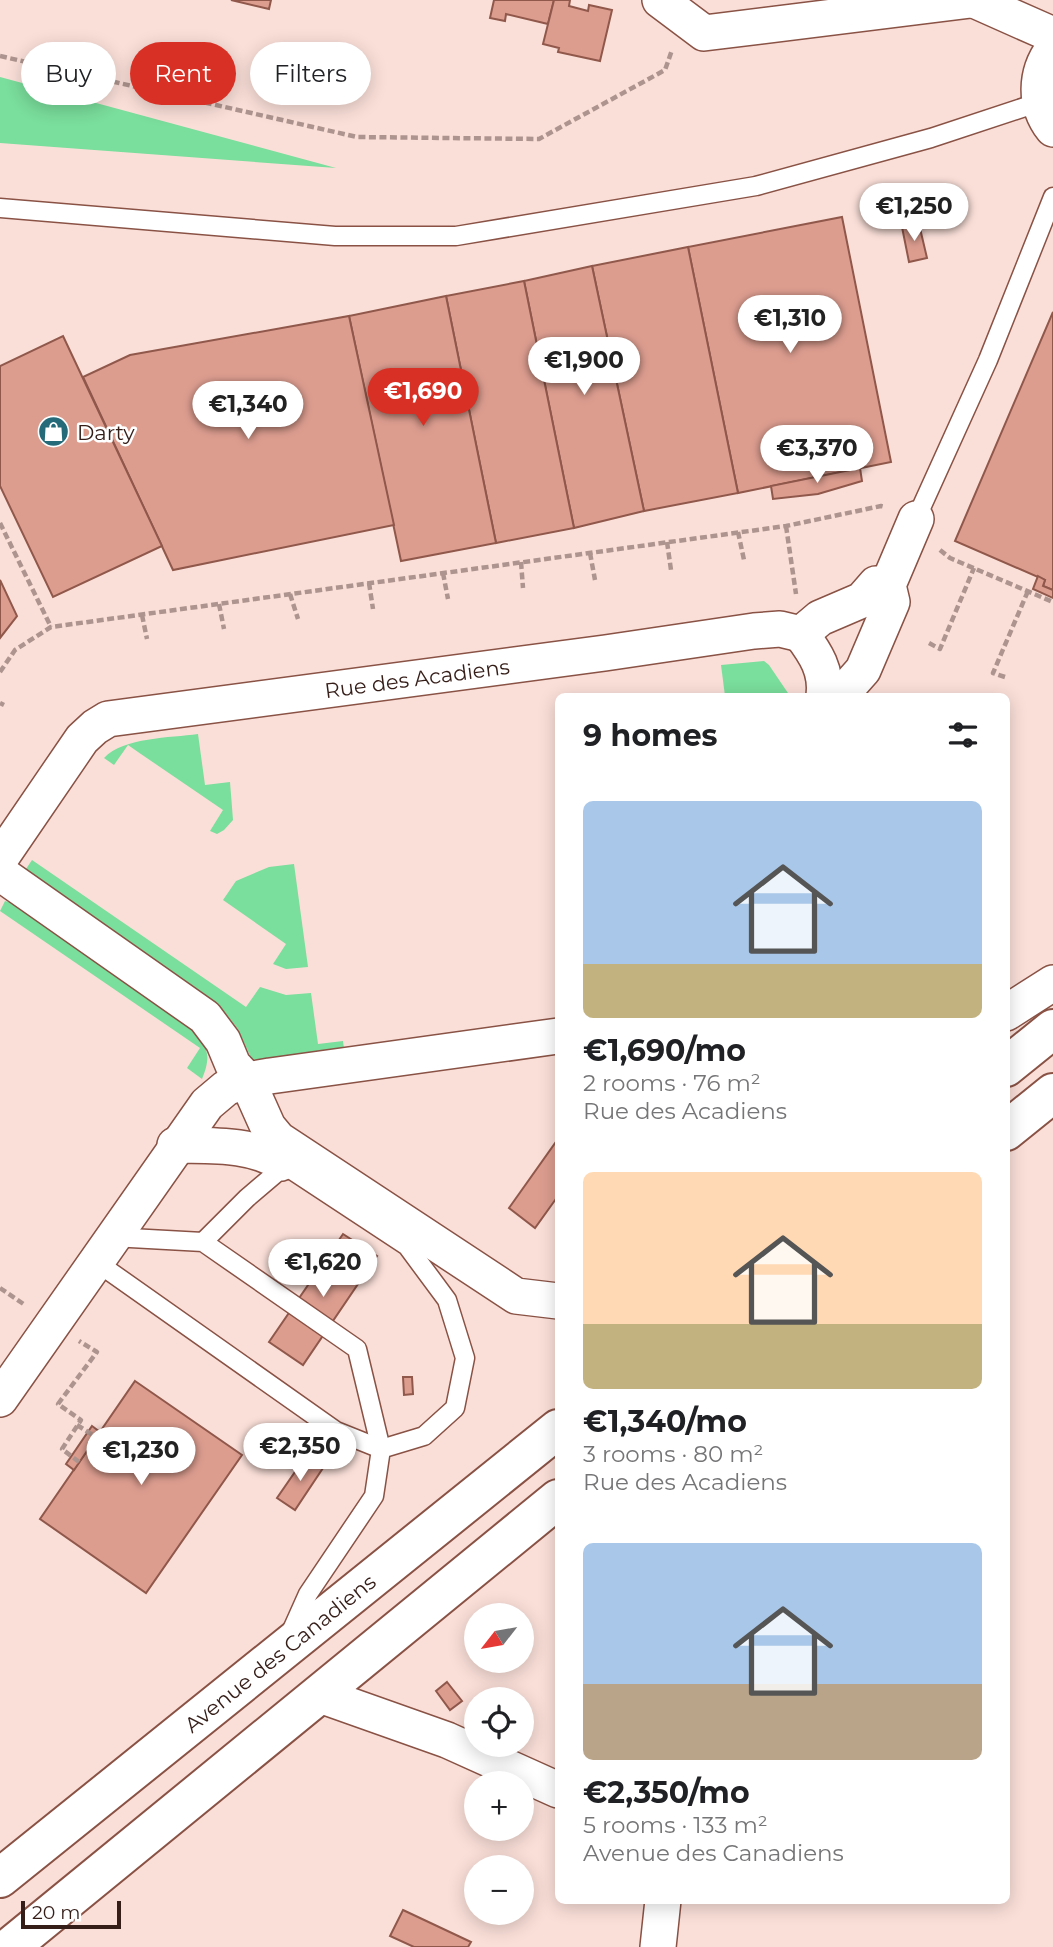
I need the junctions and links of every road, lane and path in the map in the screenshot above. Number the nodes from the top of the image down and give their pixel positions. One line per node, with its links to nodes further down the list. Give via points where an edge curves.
1 (972, 0): 2 (street, via 704,33); 3 (street)
2 (672, 10): 5 (path, via 664,70 539,139 357,137)
3 (1053, 35)
4 (1053, 49): 6 (street, via 1039,85)
5 (0, 56)
6 (1047, 116): 8 (lane, via 931,138 756,186 456,236 334,236)
7 (1053, 197): 10 (lane, via 988,360)
8 (0, 208)
9 (0, 523): 33 (path)
10 (914, 524): 11 (path, via 881,506); 17 (path, via 950,558); 22 (street)
11 (786, 526): 12 (path); 31 (path)
12 (738, 532): 13 (path); 15 (path)
13 (667, 542): 14 (path); 18 (path)
14 (590, 553): 16 (path); 20 (path)
15 (744, 560)
16 (521, 562): 19 (path); 23 (path)
17 (974, 568): 24 (path); 36 (path, via 940,649)
18 (671, 570)
19 (443, 573): 21 (path); 26 (path)
20 (595, 580)
21 (369, 583): 25 (path); 29 (path)
22 (888, 585): 31 (street, via 876,584 862,600 820,618); 40 (street, via 892,602 863,670)
23 (523, 588)
24 (1028, 591): 27 (path); 38 (path, via 993,673)
25 (290, 594): 28 (path); 32 (path)
26 (448, 599)
27 (1053, 602)
28 (219, 604): 30 (path); 34 (path)
29 (373, 609)
30 (142, 615): 33 (path); 35 (path)
31 (799, 617): 39 (street, via 817,656); 41 (street, Rue des Acadiens, via 780,629 108,719 82,739)
32 (298, 619)
33 (51, 627): 37 (path, via 15,650)
34 (224, 629)
35 (147, 639)
36 (929, 643)
37 (0, 672)
38 (1005, 677)
39 (824, 693)
40 (843, 693)
41 (0, 859)
42 (0, 873): 48 (street, via 205,1017)
43 (1053, 983): 44 (street)
44 (1010, 1010)
45 (1053, 1029): 47 (main road)
46 (555, 1036): 48 (street)
47 (1010, 1064)
48 (247, 1080): 51 (street, via 226,1088 207,1104); 52 (street)
49 (1053, 1093): 50 (main road)
50 (1010, 1128)
51 (175, 1145): 52 (street, via 232,1146 274,1158); 54 (street)
52 (287, 1156): 53 (lane, via 274,1175); 56 (street, via 516,1296); 63 (lane, via 407,1246 447,1300 465,1358 455,1408 424,1436)
53 (203, 1242): 54 (lane); 63 (lane, via 357,1349)
54 (103, 1249): 59 (street); 63 (lane, via 337,1431)
55 (0, 1288): 57 (path)
56 (555, 1301)
57 (30, 1308)
58 (77, 1339): 60 (path, via 97,1353 58,1404 81,1420)
59 (0, 1399)
60 (77, 1425): 62 (path); 64 (path, via 61,1449)
61 (555, 1431): 66 (main road, Avenue des Canadiens)
62 (96, 1437)
63 (381, 1449): 66 (lane, via 374,1496 308,1594)
64 (79, 1462)
65 (555, 1501): 67 (main road)
66 (281, 1652): 69 (main road, Avenue des Canadiens)
67 (320, 1695): 68 (street, via 447,1740); 71 (main road)
68 (555, 1789)
69 (0, 1878)
70 (663, 1904): 72 (street)
71 (10, 1947)
72 (658, 1947)

